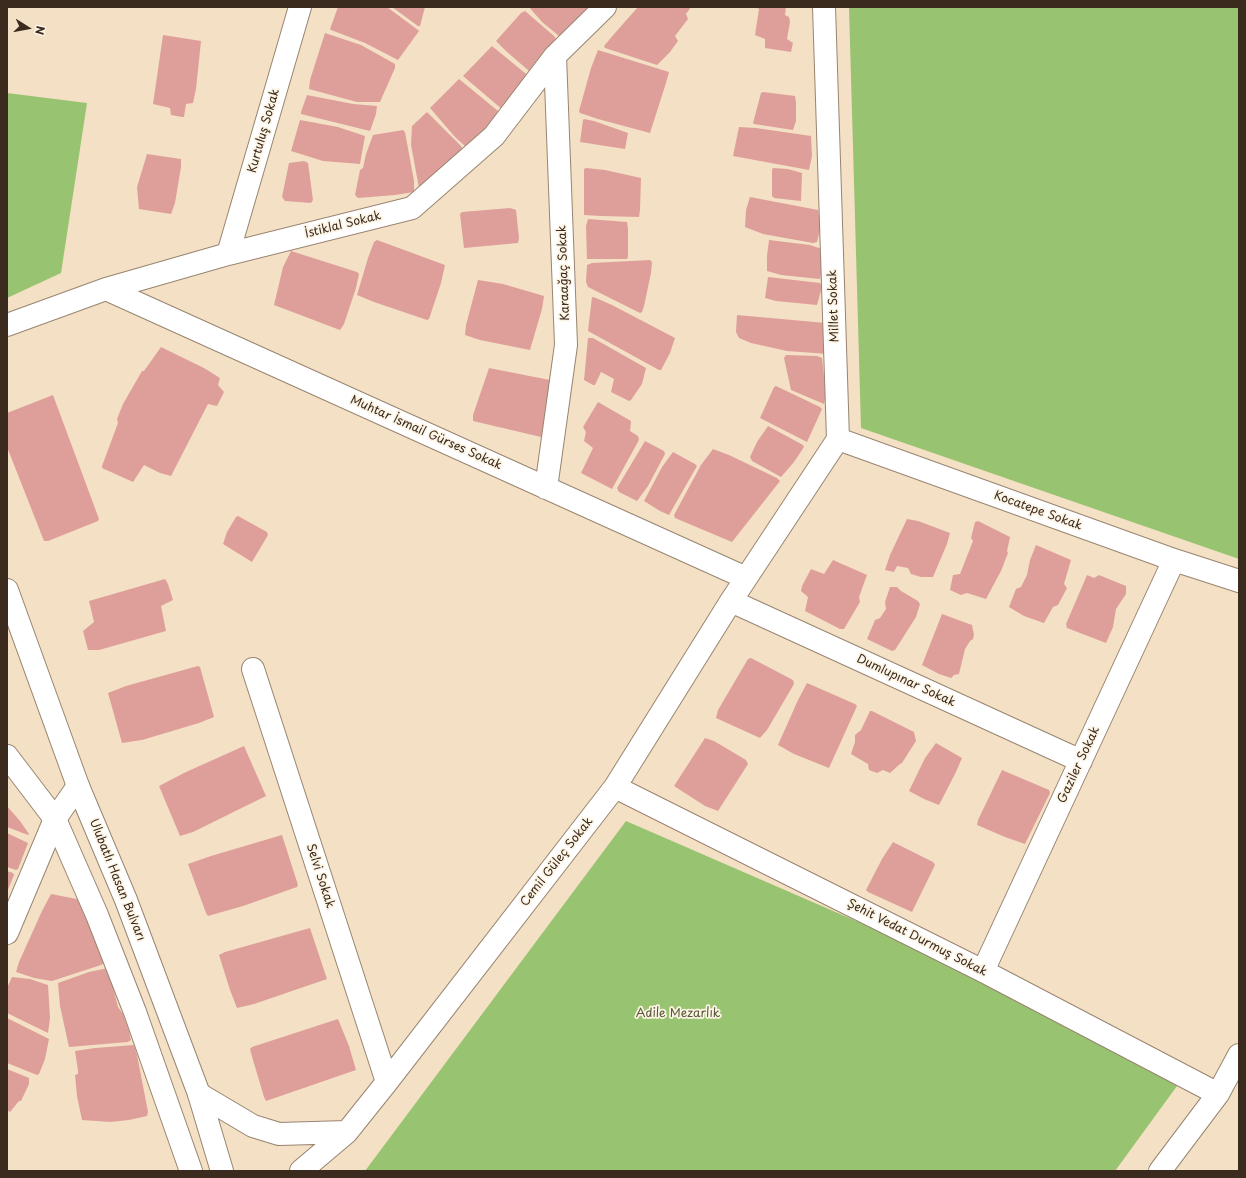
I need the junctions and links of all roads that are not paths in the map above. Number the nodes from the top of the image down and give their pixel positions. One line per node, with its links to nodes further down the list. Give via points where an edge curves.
1 (300, 7): 5 (street, Kurtuluş Sokak)
2 (605, 7): 4 (street, İstiklal Sokak)
3 (824, 7): 8 (street, Millet Sokak)
4 (555, 56): 5 (street, İstiklal Sokak, via 494,136 412,208); 9 (street, Karaağaç Sokak, via 566,344)
5 (228, 254): 6 (street, İstiklal Sokak)
6 (106, 289): 7 (street, İstiklal Sokak); 9 (street, Muhtar İsmail Gürses Sokak)
7 (7, 325)
8 (838, 439): 10 (street, Kocatepe Sokak); 11 (street)
9 (546, 488): 11 (street, Muhtar İsmail Gürses Sokak)
10 (1174, 560): 12 (street, Kocatepe Sokak); 17 (street, Gaziler Sokak)
11 (746, 578): 14 (street, Cemil Güleç Sokak)
12 (1239, 581)
13 (7, 590): 18 (street, Ulubatlı Hasan Bulvarı)
14 (731, 601): 17 (street, Dumlupınar Sokak); 19 (street, Cemil Güleç Sokak)
15 (253, 669): 24 (street, Selvi Sokak)
16 (7, 756): 20 (street)
17 (1081, 761): 22 (street, Gaziler Sokak)
18 (78, 786): 20 (street); 25 (street, Ulubatlı Hasan Bulvarı, via 126,900)
19 (615, 787): 22 (street, Şehit Vedat Durmuş Sokak); 24 (street, Cemil Güleç Sokak)
20 (54, 819): 21 (street); 28 (street, via 103,929)
21 (7, 933)
22 (983, 971): 26 (street, Şehit Vedat Durmuş Sokak)
23 (1239, 1055): 26 (street)
24 (387, 1082): 27 (street, Cemil Güleç Sokak)
25 (199, 1094): 27 (street, via 253,1126 279,1134); 29 (street, Ulubatlı Hasan Bulvarı)
26 (1218, 1094): 31 (street)
27 (347, 1132): 30 (street, Cemil Güleç Sokak)
28 (191, 1171)
29 (222, 1171)
30 (301, 1171)
31 (1160, 1171)

